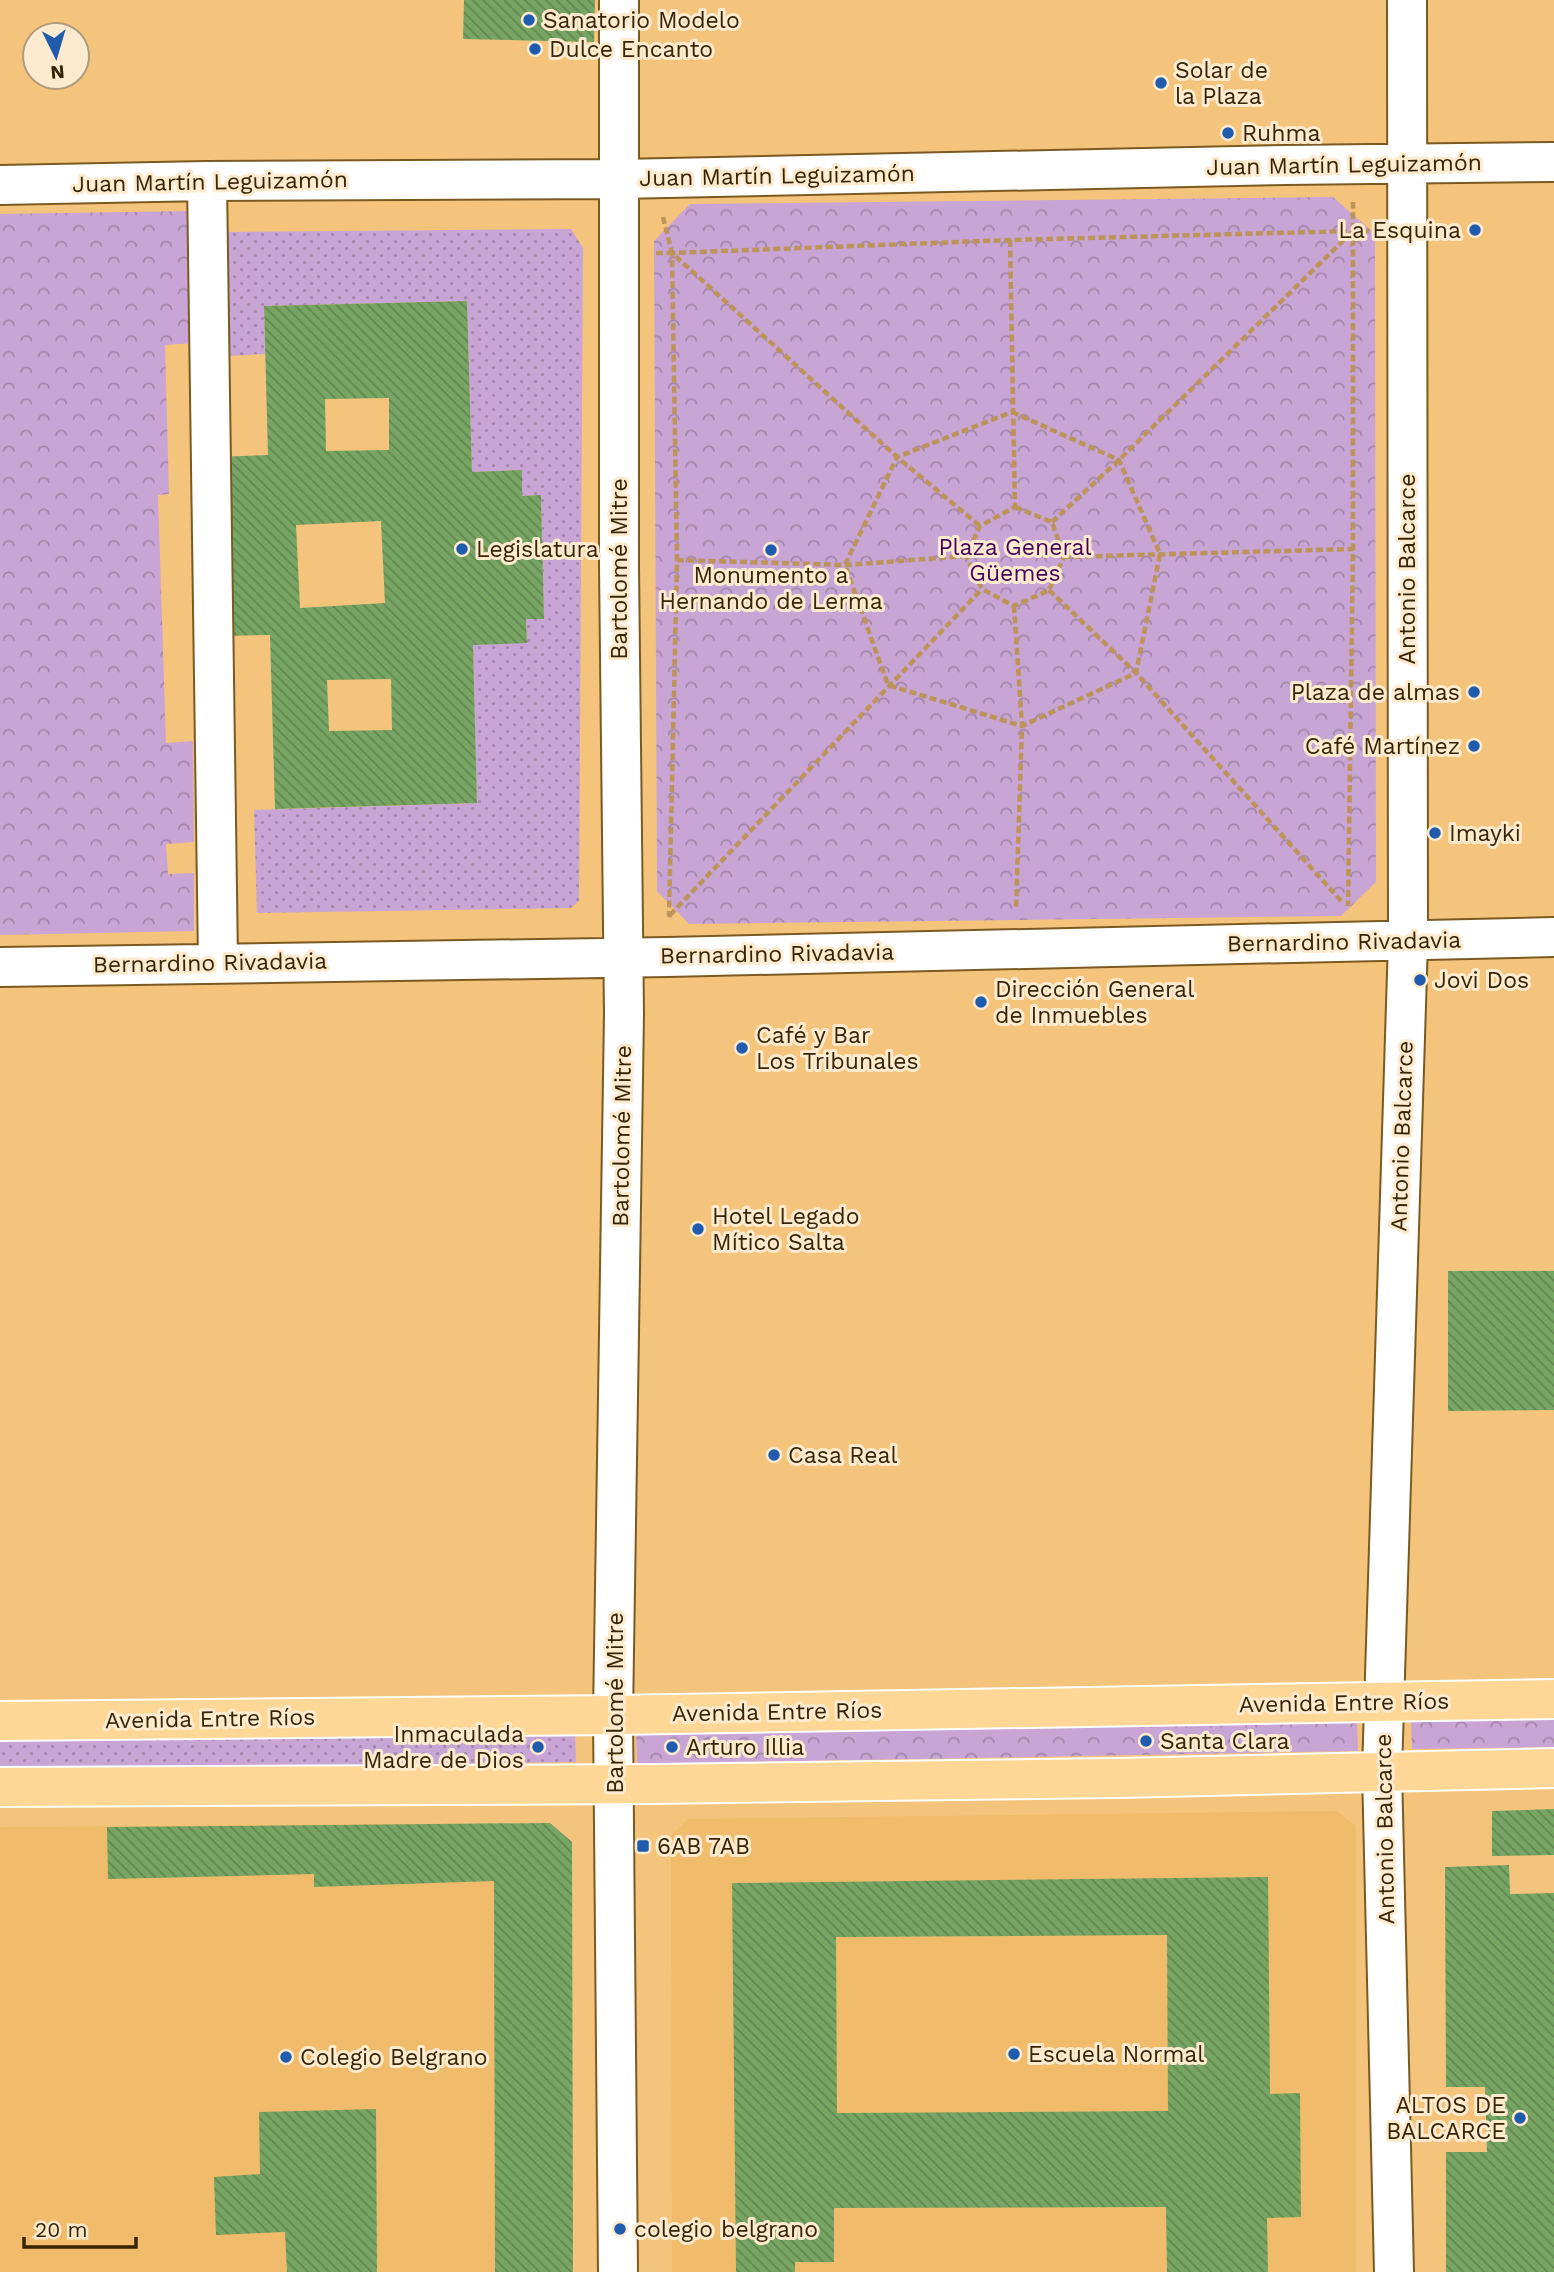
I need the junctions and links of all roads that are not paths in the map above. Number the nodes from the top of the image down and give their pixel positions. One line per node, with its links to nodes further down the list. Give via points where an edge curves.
1 (620, 0): 5 (street, Bartolomé Mitre)
2 (1407, 0): 4 (street, Antonio Balcarce)
3 (1554, 162): 4 (street, Juan Martín Leguizamón)
4 (1406, 165): 5 (street, Juan Martín Leguizamón); 10 (street, Antonio Balcarce)
5 (636, 179): 6 (street, Juan Martín Leguizamón); 9 (street, Bartolomé Mitre, via 619,566)
6 (207, 181): 7 (street, Juan Martín Leguizamón); 11 (street)
7 (0, 185)
8 (1554, 937): 10 (street, Bernardino Rivadavia)
9 (623, 940): 10 (street, Bernardino Rivadavia); 11 (street, Bernardino Rivadavia); 15 (street, Bartolomé Mitre)
10 (1408, 941): 14 (street, Antonio Balcarce)
11 (218, 962): 12 (street, Bernardino Rivadavia)
12 (0, 967)
13 (1554, 1699): 14 (main road, Avenida Entre Ríos)
14 (1385, 1702): 15 (main road, Avenida Entre Ríos); 18 (street, Antonio Balcarce)
15 (613, 1715): 16 (main road, Avenida Entre Ríos); 19 (street, Bartolomé Mitre)
16 (0, 1721)
17 (1554, 1768): 18 (main road)
18 (1382, 1771): 19 (main road); 22 (street, Antonio Balcarce)
19 (615, 1784): 20 (main road); 21 (street, Bartolomé Mitre)
20 (0, 1787)
21 (618, 2272)
22 (1394, 2272)

